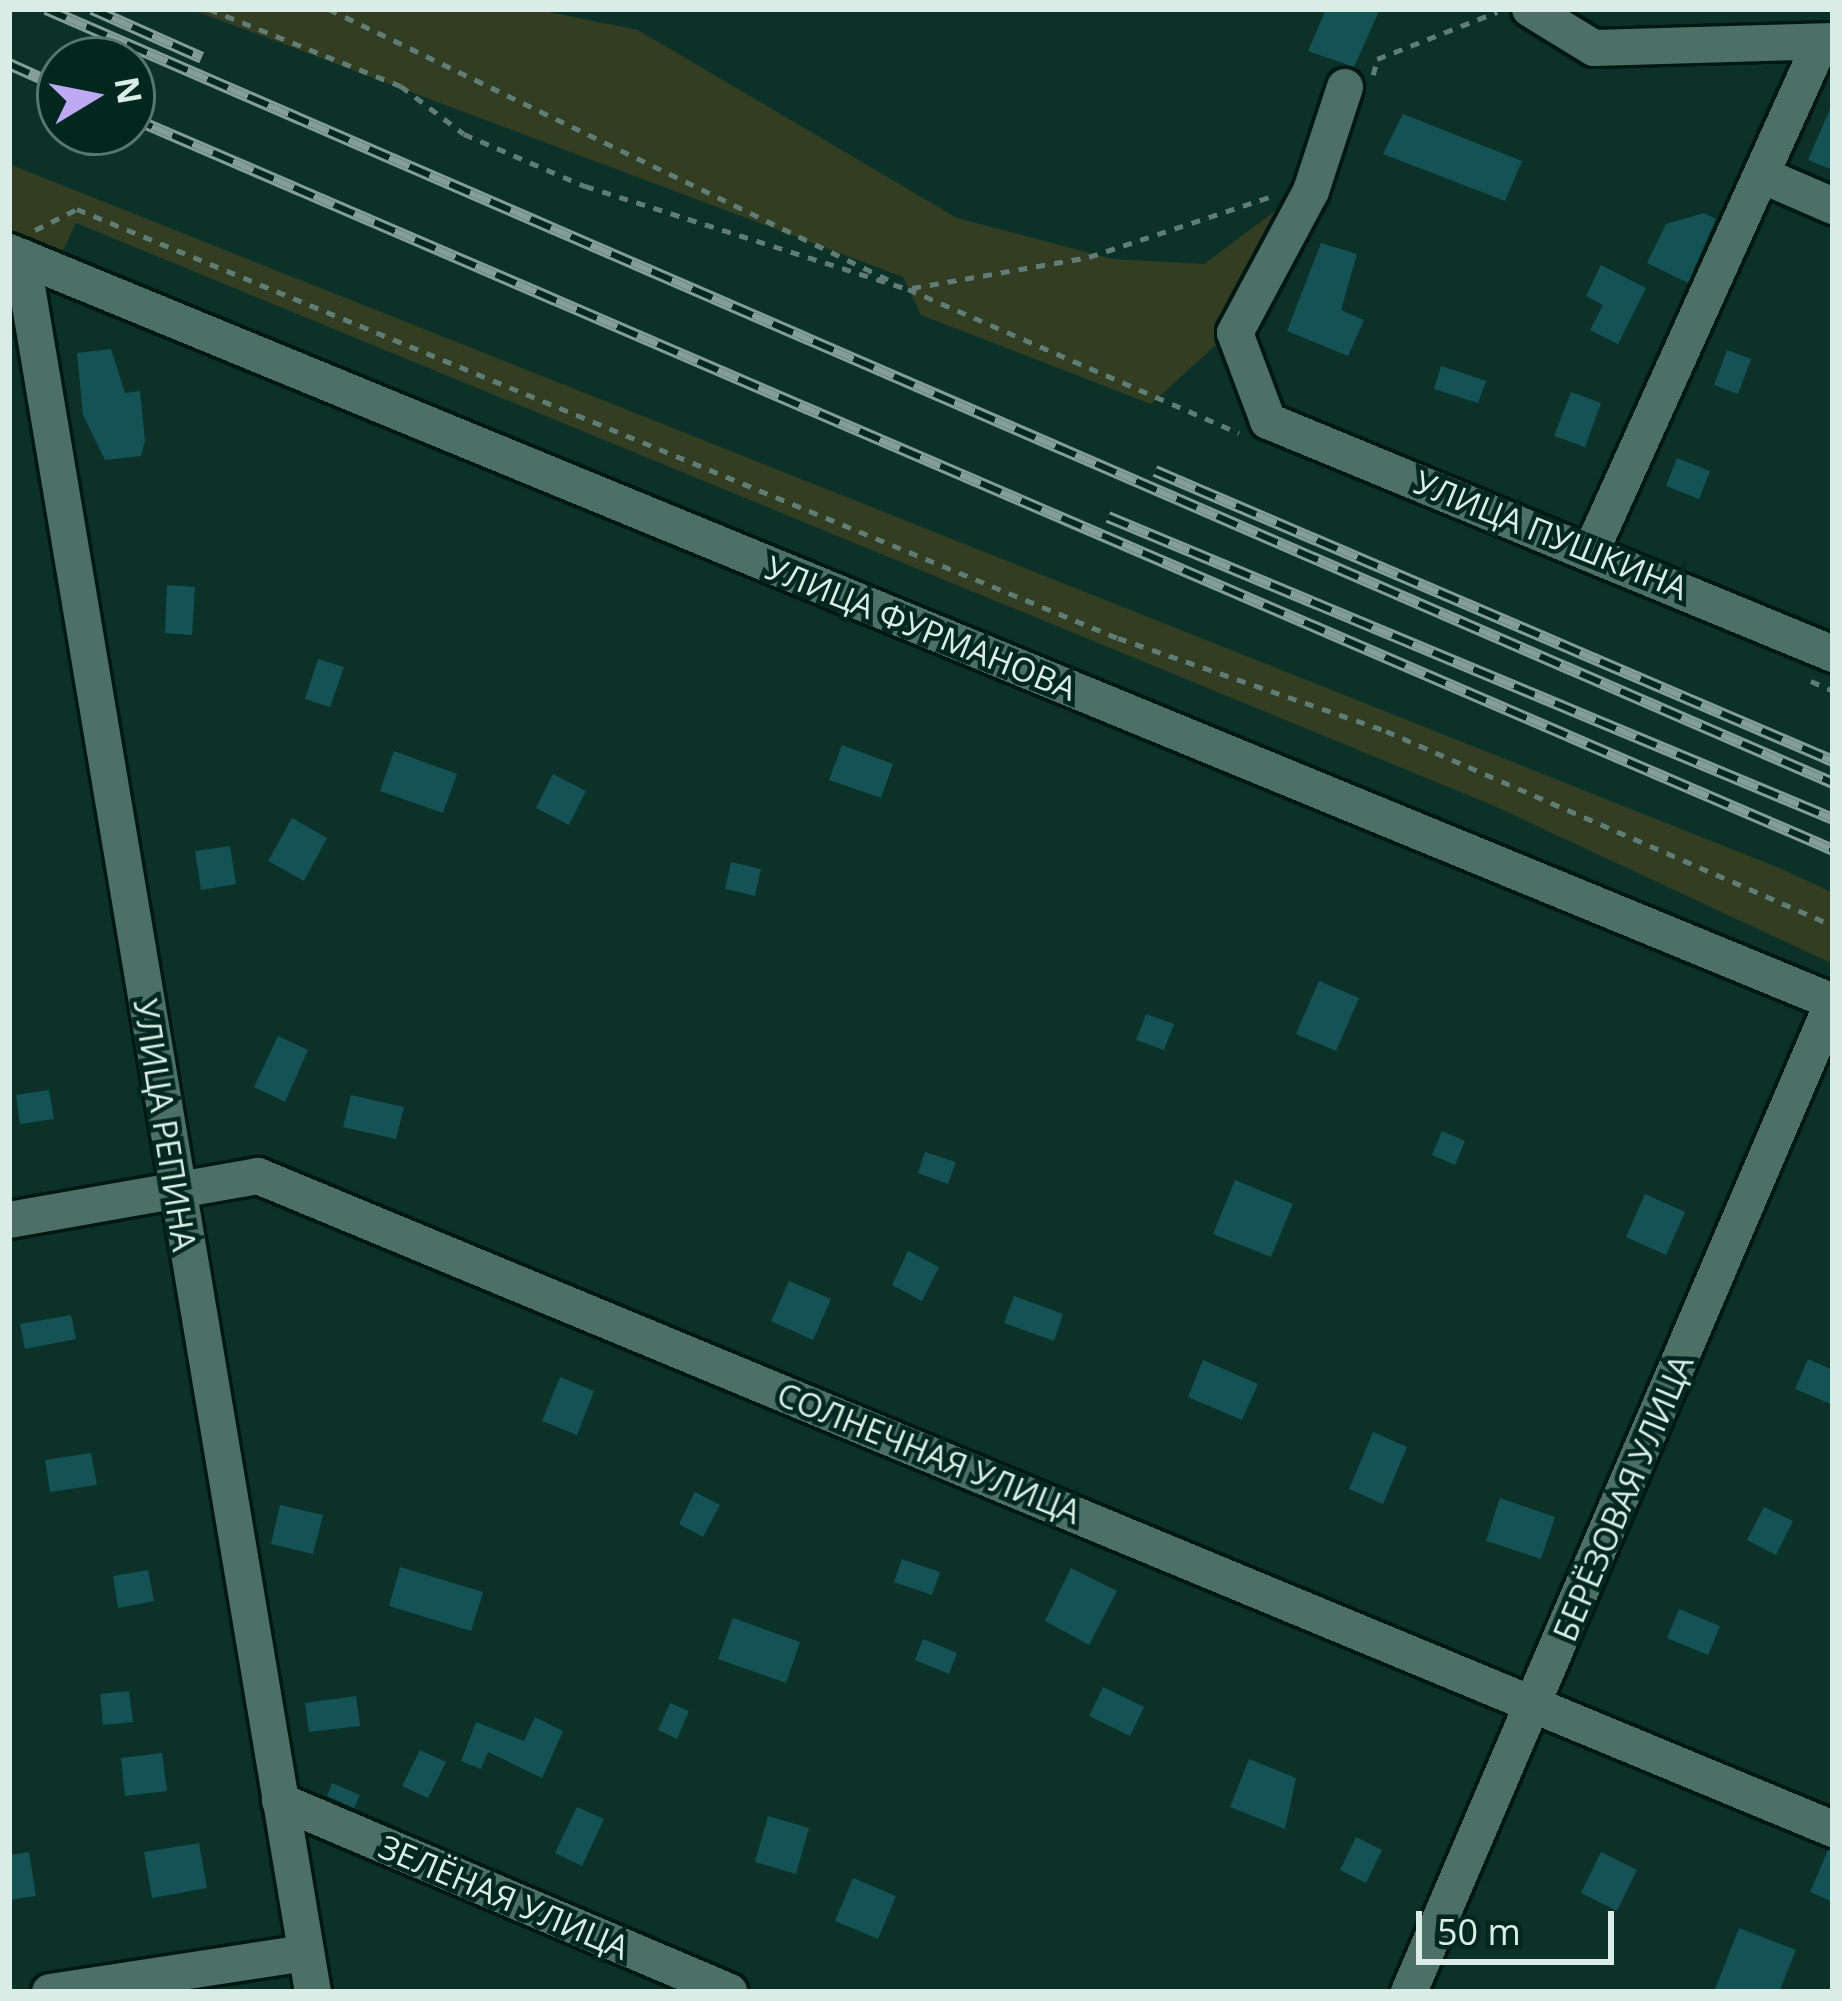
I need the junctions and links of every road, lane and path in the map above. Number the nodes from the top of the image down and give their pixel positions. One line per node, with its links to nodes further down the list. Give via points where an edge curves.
1 (209, 9): 11 (path, via 401,86 464,134 585,186)
2 (329, 9): 11 (path)
3 (1506, 9): 6 (path, via 1378,59)
4 (1530, 9): 5 (street, via 1594,48)
5 (1827, 41): 7 (street)
6 (1358, 84): 8 (street)
7 (1766, 176): 9 (street); 13 (street)
8 (1311, 190): 11 (path, via 1089,257); 12 (street, via 1235,333)
9 (1833, 206)
10 (19, 249): 17 (path, via 77,209 1118,638 1386,731); 18 (street, УЛИЦА ФУРМАНОВА); 19 (street, УЛИЦА РЕПИНА)
11 (908, 289): 12 (path)
12 (1265, 432): 13 (street, УЛИЦА ПУШКИНА)
13 (1592, 549): 14 (street, УЛИЦА ПУШКИНА)
14 (1833, 653)
15 (1789, 672): 16 (path)
16 (1833, 691)
17 (1833, 925)
18 (1833, 1002): 21 (street, БЕРЁЗОВАЯ УЛИЦА)
19 (176, 1190): 20 (street, СОЛНЕЧНАЯ УЛИЦА); 21 (street, СОЛНЕЧНАЯ УЛИЦА, via 258,1176); 22 (street, УЛИЦА РЕПИНА)
20 (9, 1220)
21 (1536, 1705): 23 (street, СОЛНЕЧНАЯ УЛИЦА); 25 (street, БЕРЁЗОВАЯ УЛИЦА)
22 (280, 1801): 24 (street, УЛИЦА РЕПИНА); 28 (street, ЗЕЛЁНАЯ УЛИЦА)
23 (1833, 1829)
24 (306, 1953): 26 (street); 27 (street, УЛИЦА РЕПИНА)
25 (1423, 1988)
26 (50, 1992)
27 (313, 1992)
28 (729, 1992)

